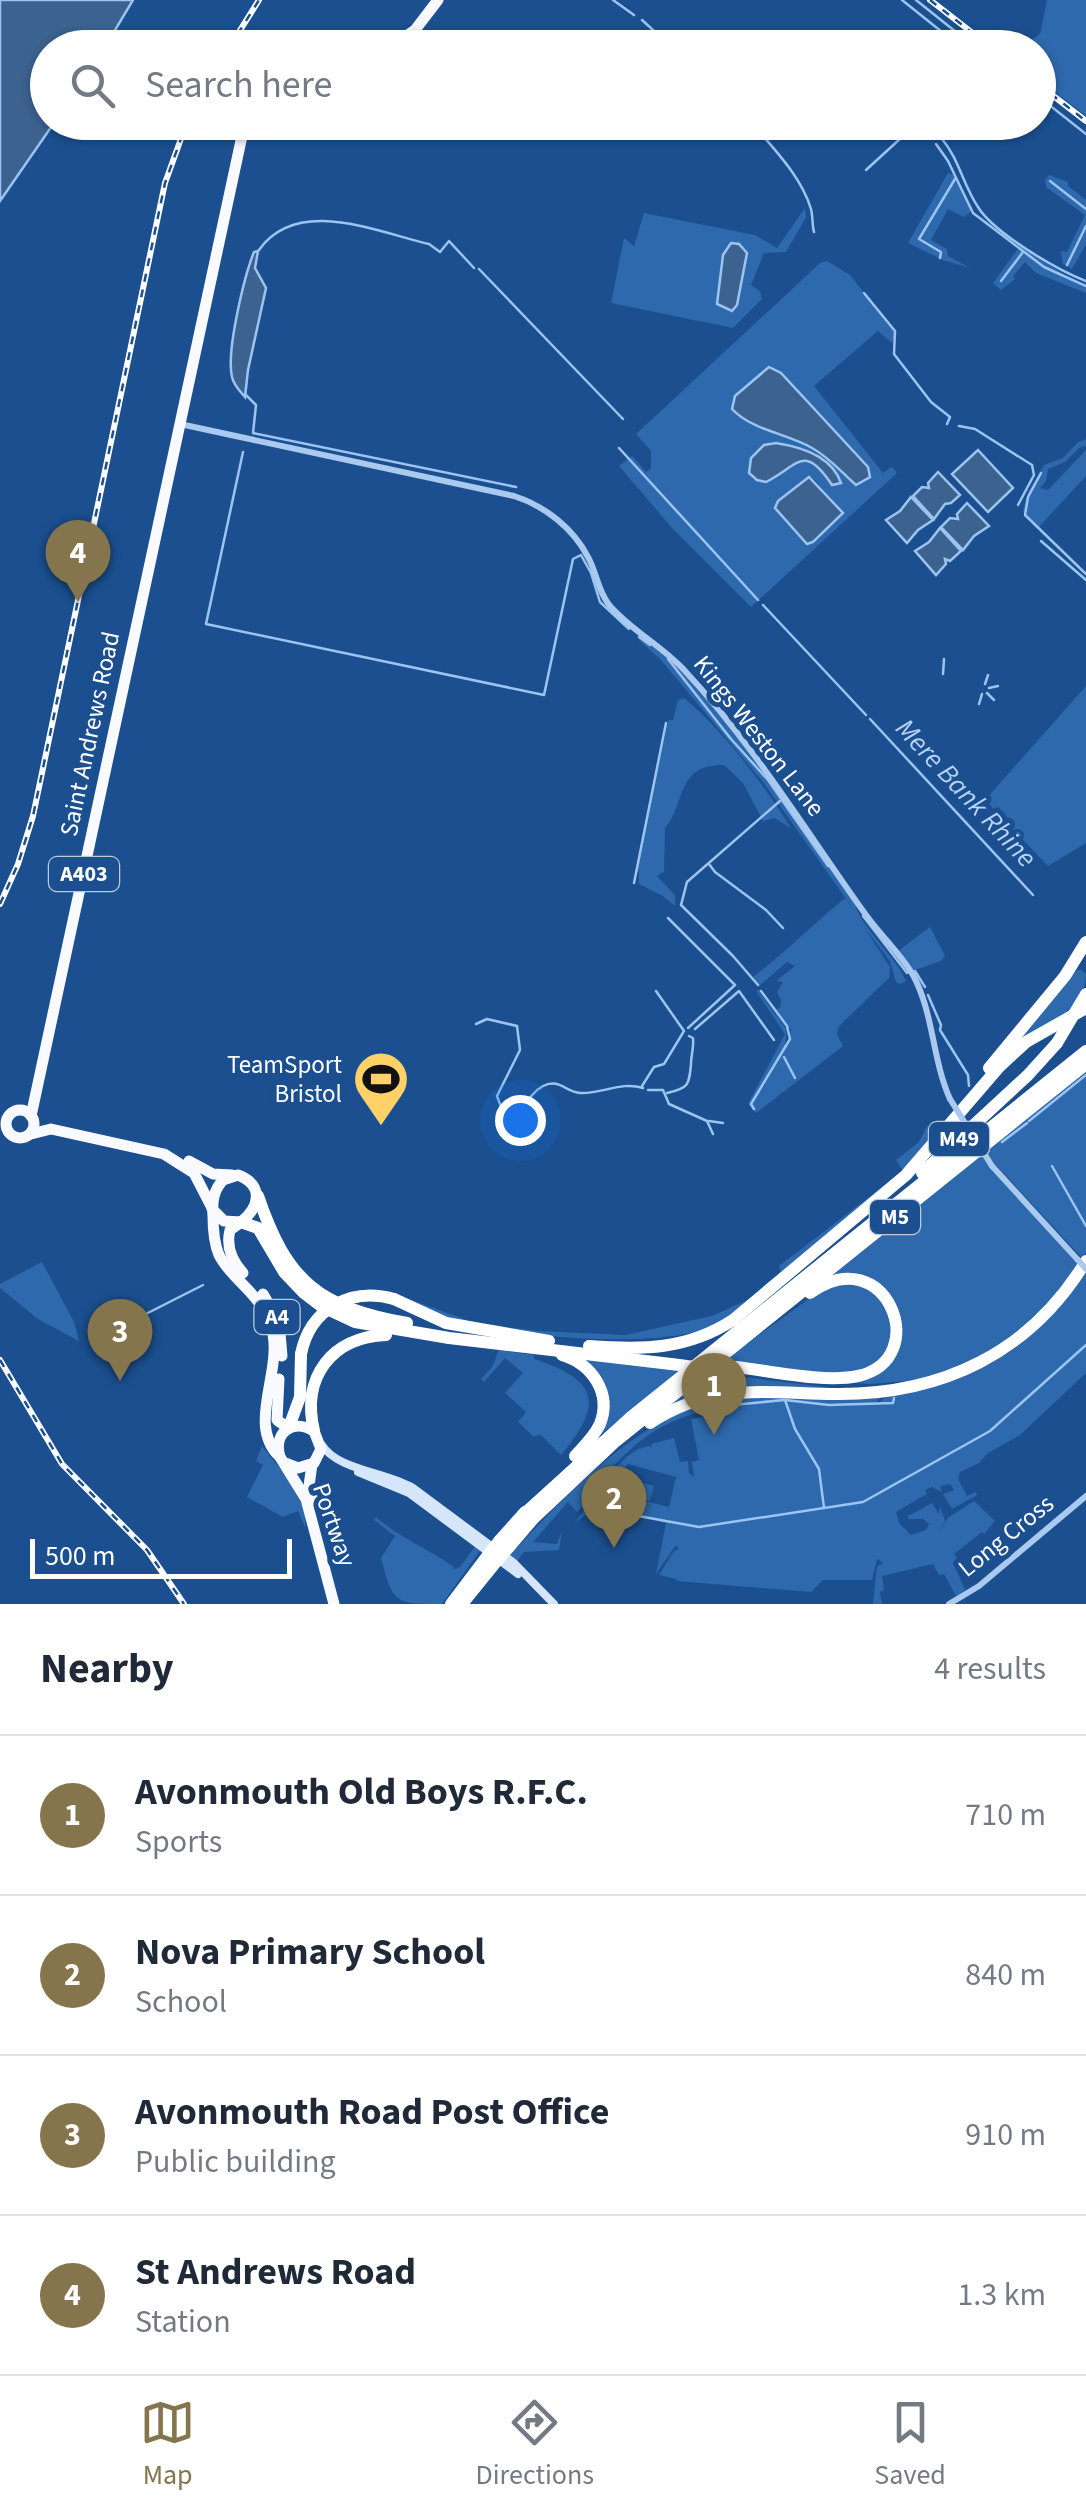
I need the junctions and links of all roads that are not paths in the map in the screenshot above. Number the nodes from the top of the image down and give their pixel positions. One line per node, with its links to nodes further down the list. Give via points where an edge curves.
1 (438, 0): 2 (highway)
2 (415, 30)
3 (241, 140): 4 (highway, Saint Andrews Road / A403)
4 (179, 424): 10 (highway, Saint Andrews Road / A403); 20 (street, Kings Weston Lane, bridge, via 501,493 560,522 588,558 609,605 671,656 705,695 901,957 922,994 950,1099 992,1166)
5 (1086, 942): 14 (highway)
6 (1086, 994): 19 (highway, M49, bridge, via 1028,1075)
7 (1086, 1008): 14 (highway, M5, via 1026,1042)
8 (1086, 1052): 19 (highway, M5)
9 (1086, 1064): 26 (highway, M5)
10 (36, 1088): 11 (highway, Saint Andrews Road / A403); 12 (highway, Saint Andrews Road / A403)
11 (15, 1111): 12 (highway); 13 (highway, via 6,1120 8,1133)
12 (31, 1116): 13 (highway); 15 (highway, via 160,1148 213,1174)
13 (31, 1134): 17 (highway, A4, via 51,1129 164,1154 194,1173)
14 (932, 1147): 24 (highway, M5, via 891,1189 718,1330 667,1347)
15 (232, 1175): 16 (highway, via 246,1178); 17 (highway, via 217,1187)
16 (258, 1196): 18 (highway); 22 (highway, M5, via 287,1259 328,1300 387,1320)
17 (212, 1208): 18 (highway, via 224,1221); 31 (highway, A4, via 219,1254 258,1299 272,1328 276,1356 265,1431)
18 (241, 1222): 21 (highway, M5, via 257,1227 293,1282 333,1312 370,1326); 29 (highway, A4, via 229,1234 230,1253 279,1322 276,1418)
19 (858, 1233): 35 (highway, M5, via 617,1428)
20 (1083, 1263): 28 (highway, via 1047,1315 1015,1342 965,1370)
21 (449, 1338): 23 (highway, M5); 30 (highway, M5, via 376,1335 340,1348 312,1391)
22 (534, 1339): 24 (highway, M5); 29 (highway, M5, bridge, via 446,1323 394,1299 362,1295 337,1302 313,1324 301,1354 299,1403)
23 (513, 1346): 25 (highway, M5); 35 (highway, M5, via 581,1363 595,1377 603,1401 596,1432)
24 (589, 1346): 25 (highway, M5)
25 (673, 1362): 27 (highway, M5, bridge)
26 (704, 1369): 27 (highway, M5, via 836,1280 868,1283 894,1311 893,1346 866,1374); 33 (highway, M5)
27 (735, 1370): 28 (highway, M5, via 858,1386)
28 (919, 1384): 33 (highway, via 858,1393 746,1390 707,1396 652,1421)
29 (289, 1428): 30 (highway, via 302,1425); 31 (highway, via 278,1442)
30 (317, 1436): 32 (highway, via 320,1452); 38 (main road, via 332,1459 413,1488 514,1562)
31 (282, 1460): 32 (highway, via 298,1468); 39 (highway, Portway / A4, via 308,1507)
32 (313, 1463): 38 (main road, via 334,1464 409,1493); 39 (highway, Portway / A4, via 309,1486)
33 (572, 1482): 36 (highway, M5)
34 (1086, 1496): 42 (street, Long Cross)
35 (523, 1515): 36 (highway, M5)
36 (505, 1544): 37 (highway, M5, bridge)
37 (492, 1558): 40 (highway, M5); 41 (highway, M5)
38 (550, 1601)
39 (337, 1604)
40 (451, 1604)
41 (462, 1604)
42 (949, 1604)

